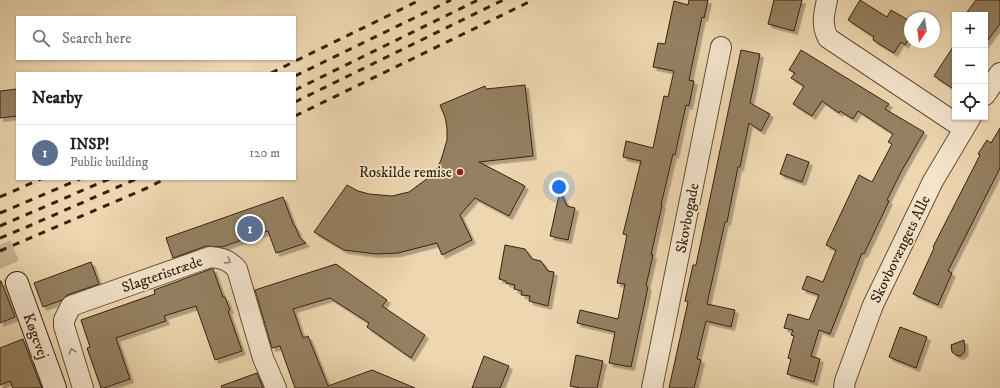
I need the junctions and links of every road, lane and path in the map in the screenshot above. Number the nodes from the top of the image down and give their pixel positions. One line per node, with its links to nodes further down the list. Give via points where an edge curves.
1 (827, 0): 5 (street, via 823,20 828,38)
2 (721, 47): 10 (street, Skovbogade)
3 (1000, 74): 4 (street)
4 (988, 91)
5 (967, 123): 11 (street, Skovbovængets Alle, via 933,181 873,305)
6 (17, 283): 7 (main road, Køgevej)
7 (55, 388)
8 (83, 388): 9 (street, Slagteristræde, one-way to 9, via 64,326 71,306 210,257 222,258 231,262 237,269 263,358)
9 (276, 388)
10 (652, 388)
11 (844, 388)

